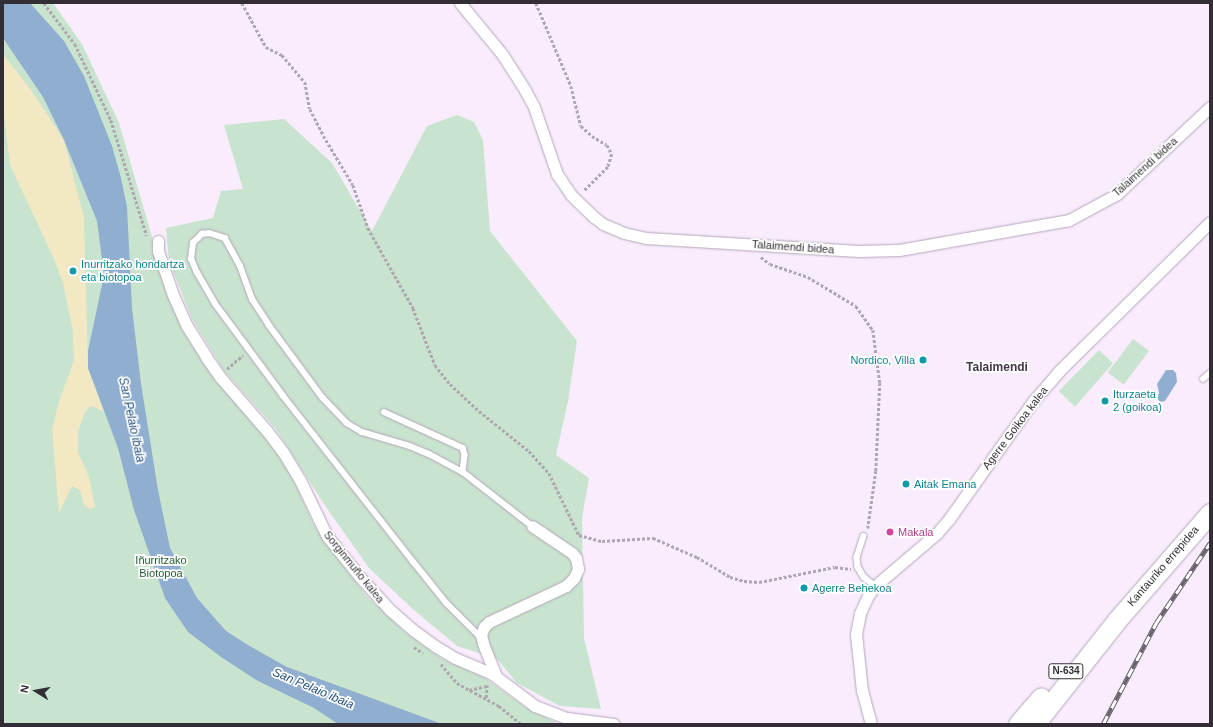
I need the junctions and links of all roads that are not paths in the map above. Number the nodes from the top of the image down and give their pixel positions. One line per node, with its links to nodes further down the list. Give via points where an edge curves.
1 (460, 3): 2 (street, Talaimendi bidea, via 502,54 525,90 557,174 575,200 603,224 646,238 859,251 899,250 1069,220 1117,194)
2 (1210, 107)
3 (1210, 222): 12 (street, Agerre Goikoa kalea, via 1059,371 1034,400 949,519)
4 (153, 241): 15 (street, Sorginmuño kalea, via 187,326 220,377 278,445 300,480 327,536 386,606 412,630 455,658)
5 (1210, 373): 6 (lane)
6 (1203, 379)
7 (384, 412): 8 (lane, via 463,448)
8 (463, 472): 10 (lane); 14 (lane, via 429,454 362,432 347,423 323,398 269,325 253,300 240,265 225,238 209,233 202,234 193,243 191,259 215,304 282,396 446,603)
9 (1210, 513): 13 (highway, Kantauriko errepidea / N-634)
10 (532, 526): 14 (street, via 576,558 577,574 566,586 489,622 482,630)
11 (864, 536): 12 (lane, via 857,556 858,567 864,577)
12 (875, 586): 18 (street, Agerre Goikoa kalea, via 862,608 856,634 862,691)
13 (1117, 620): 16 (highway, N-634); 19 (highway, N-634)
14 (483, 640): 15 (street)
15 (496, 676): 17 (street, Sorginmuño kalea, via 535,706 554,714 583,721)
16 (1038, 721)
17 (614, 724)
18 (871, 724)
19 (1018, 724)

